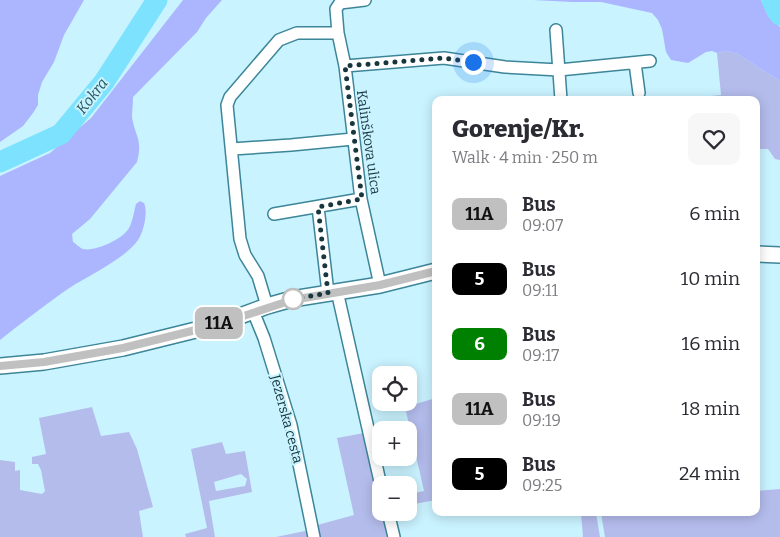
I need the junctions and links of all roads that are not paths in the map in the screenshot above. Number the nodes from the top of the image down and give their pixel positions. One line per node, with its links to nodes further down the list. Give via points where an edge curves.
1 (365, 0): 2 (street)
2 (349, 1): 4 (street, Kalinškova ulica, via 340,3 336,9)
3 (556, 30): 8 (street)
4 (338, 33): 7 (street, Kalinškova ulica); 12 (street, via 297,33 279,40 230,97 227,106)
5 (650, 61): 6 (street)
6 (635, 62): 8 (street); 9 (street)
7 (345, 66): 8 (street, via 444,58 505,67); 11 (street, Kalinškova ulica)
8 (559, 70): 10 (street)
9 (639, 93)
10 (561, 96)
11 (353, 139): 12 (street); 13 (street, Kalinškova ulica)
12 (232, 149): 21 (street, Jezerska cesta, via 240,239 245,256 258,276)
13 (362, 199): 14 (street); 19 (street, Kalinškova ulica)
14 (318, 207): 15 (street); 20 (street)
15 (274, 214)
16 (760, 254): 17 (street)
17 (780, 255)
18 (432, 272): 19 (street)
19 (380, 285): 20 (street)
20 (333, 292): 21 (street); 23 (street)
21 (260, 309): 22 (street, via 199,329 123,348); 25 (street, Jezerska cesta, via 264,338 291,425)
22 (0, 366)
23 (379, 476)
24 (390, 521): 26 (street)
25 (314, 533)
26 (394, 537)

